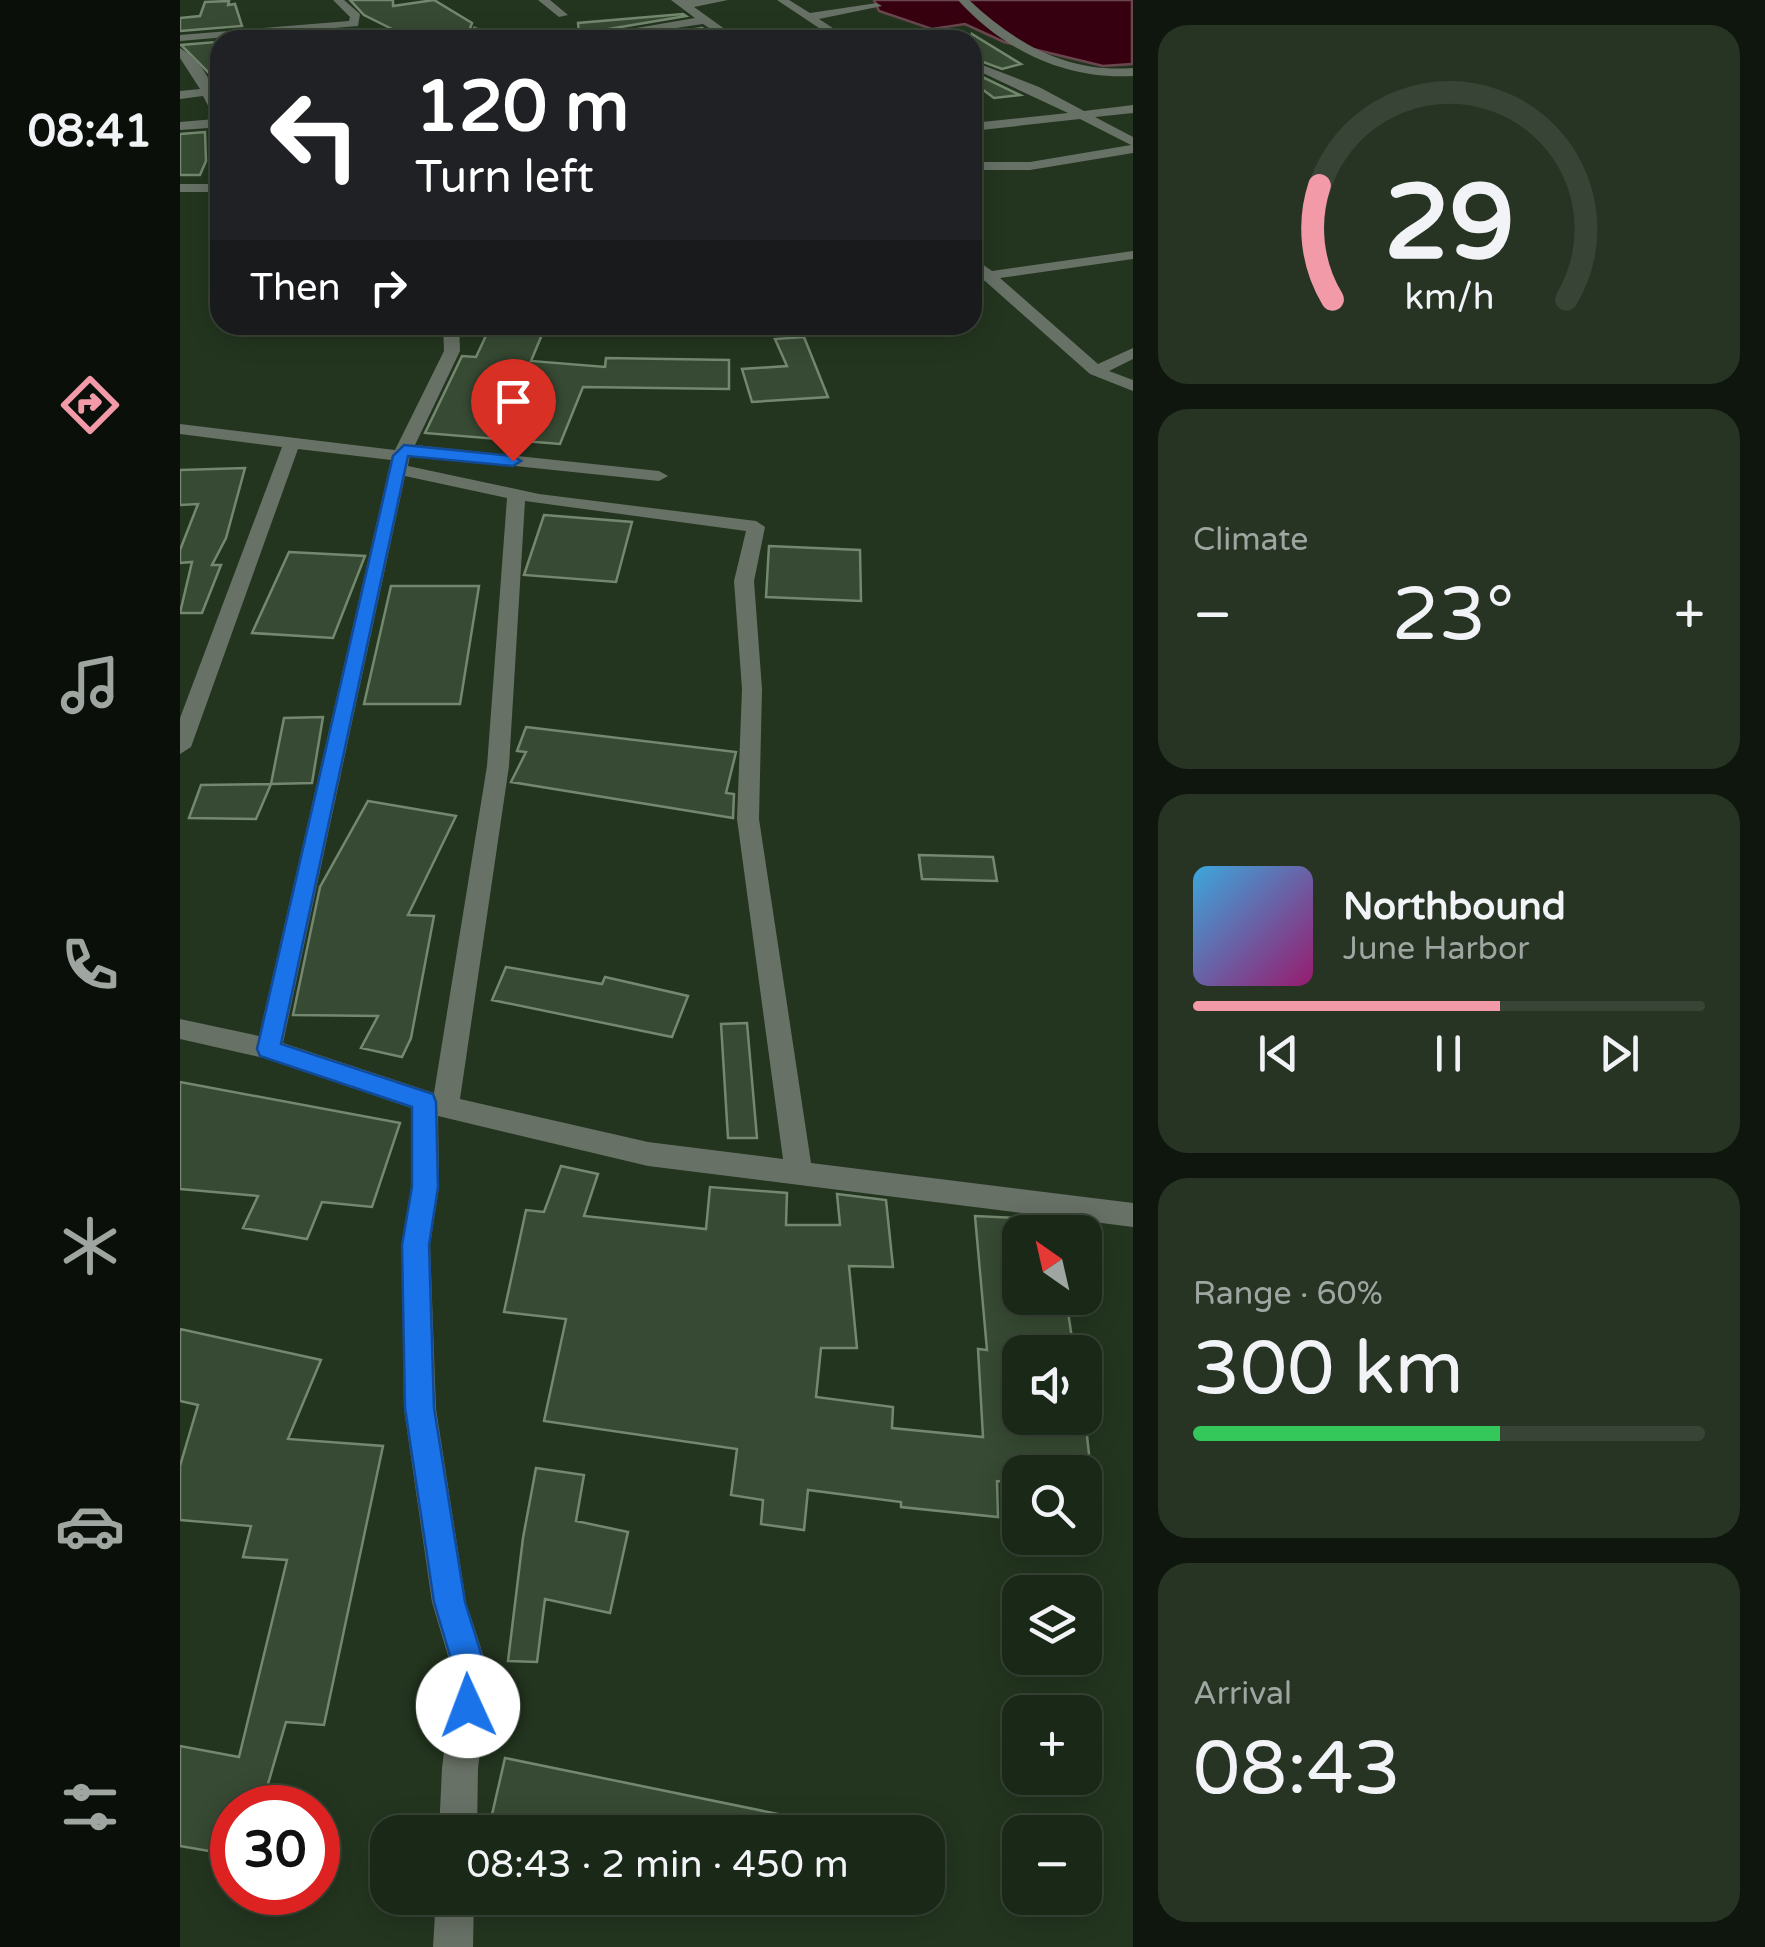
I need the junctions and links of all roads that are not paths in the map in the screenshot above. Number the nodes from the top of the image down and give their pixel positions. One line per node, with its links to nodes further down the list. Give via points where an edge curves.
1 (338, 0): 11 (street, via 356,22 354,29)
2 (543, 0): 8 (street)
3 (724, 0): 7 (street)
4 (782, 0): 9 (street)
5 (868, 0): 9 (street, via 877,6)
6 (963, 0): 19 (street, via 996,39 1068,67)
7 (681, 3): 10 (street)
8 (563, 15)
9 (808, 17): 14 (street)
10 (707, 20): 12 (street); 13 (street)
11 (335, 30)
12 (652, 30)
13 (720, 30)
14 (829, 30)
15 (210, 36): 16 (street)
16 (180, 38)
17 (180, 51): 20 (street, via 202,70)
18 (982, 69): 24 (street)
19 (1132, 72)
20 (210, 91)
21 (180, 96): 22 (street)
22 (210, 96)
23 (1132, 109): 24 (street)
24 (1078, 114): 27 (street); 28 (street)
25 (210, 123): 26 (street)
26 (180, 126)
27 (982, 126)
28 (1132, 146): 29 (street, via 1030,166)
29 (982, 166)
30 (180, 188): 31 (street)
31 (210, 188)
32 (1132, 254): 33 (street)
33 (982, 277)
34 (982, 279): 37 (street)
35 (451, 335): 41 (street, via 452,351)
36 (1132, 352): 37 (street)
37 (1096, 371): 38 (street)
38 (1132, 386)
39 (180, 429): 40 (street)
40 (291, 445): 41 (street); 44 (street)
41 (401, 458): 42 (street); 43 (street); 46 (street)
42 (659, 476)
43 (516, 494): 47 (street, via 498,766); 48 (street, via 756,527 744,580 752,688 748,819)
44 (180, 747)
45 (180, 1029): 46 (street)
46 (268, 1049): 47 (street)
47 (434, 1104): 48 (street, via 648,1154); 50 (street, via 416,1245 420,1408 450,1602 472,1676)
48 (799, 1174): 49 (street)
49 (1132, 1215)
50 (459, 1815)
51 (454, 1915): 52 (street)
52 (453, 1947)

